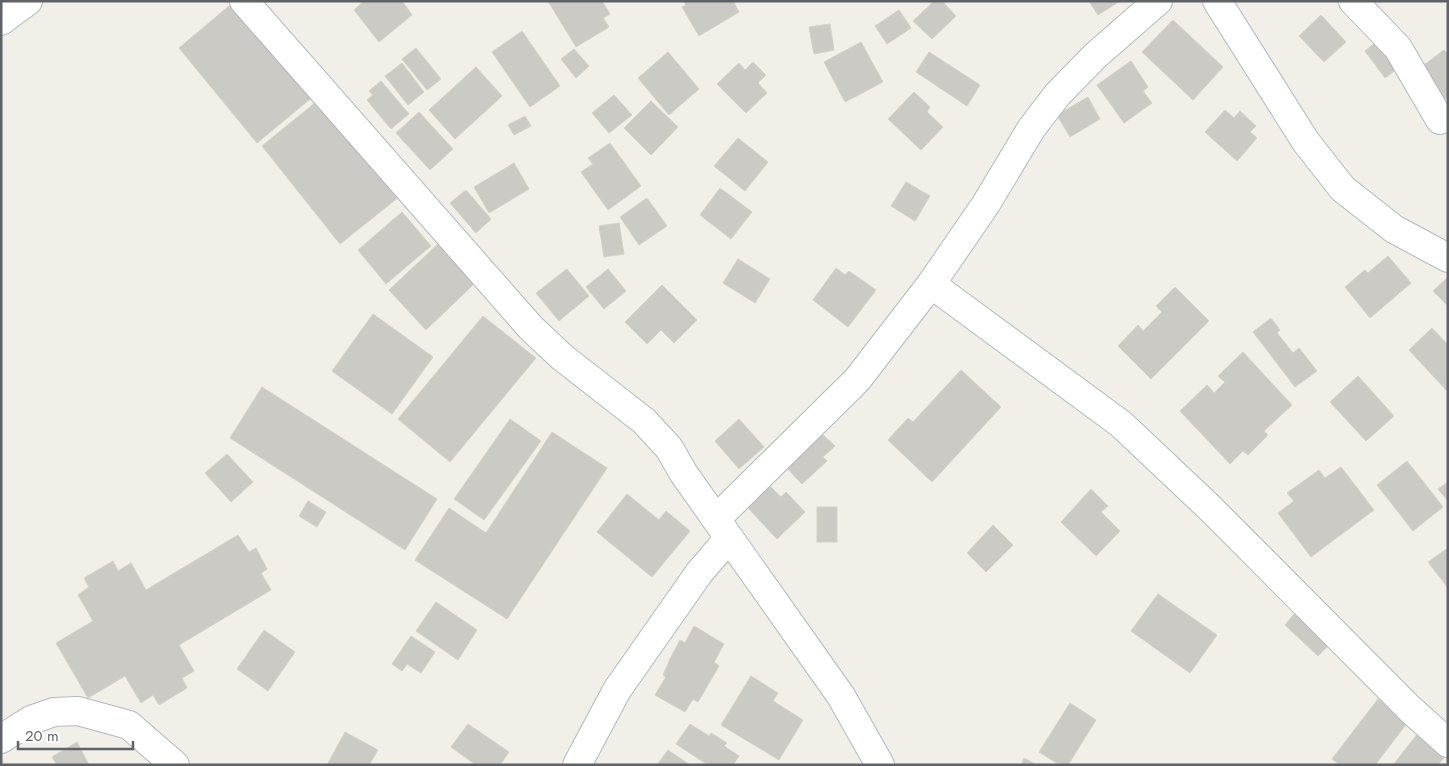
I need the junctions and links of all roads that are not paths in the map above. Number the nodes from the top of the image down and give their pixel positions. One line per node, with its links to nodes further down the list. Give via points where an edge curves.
1 (28, 1): 6 (street)
2 (244, 1): 10 (street, via 531,328 644,421 669,448)
3 (1158, 1): 9 (street, via 1095,56 1057,95 1031,129 986,204)
4 (1217, 1): 8 (street, via 1306,142 1342,189 1394,229)
5 (1352, 1): 7 (street, via 1398,48)
6 (1, 22)
7 (1440, 120)
8 (1448, 258)
9 (931, 284): 10 (street, via 857,380); 12 (street, via 1121,424 1212,510 1410,710)
10 (722, 529): 14 (street, via 699,574 616,690); 15 (street, via 841,696)
11 (1, 739): 13 (street, via 31,720 54,712 78,711 129,725)
12 (1448, 743)
13 (176, 765)
14 (577, 765)
15 (880, 765)

